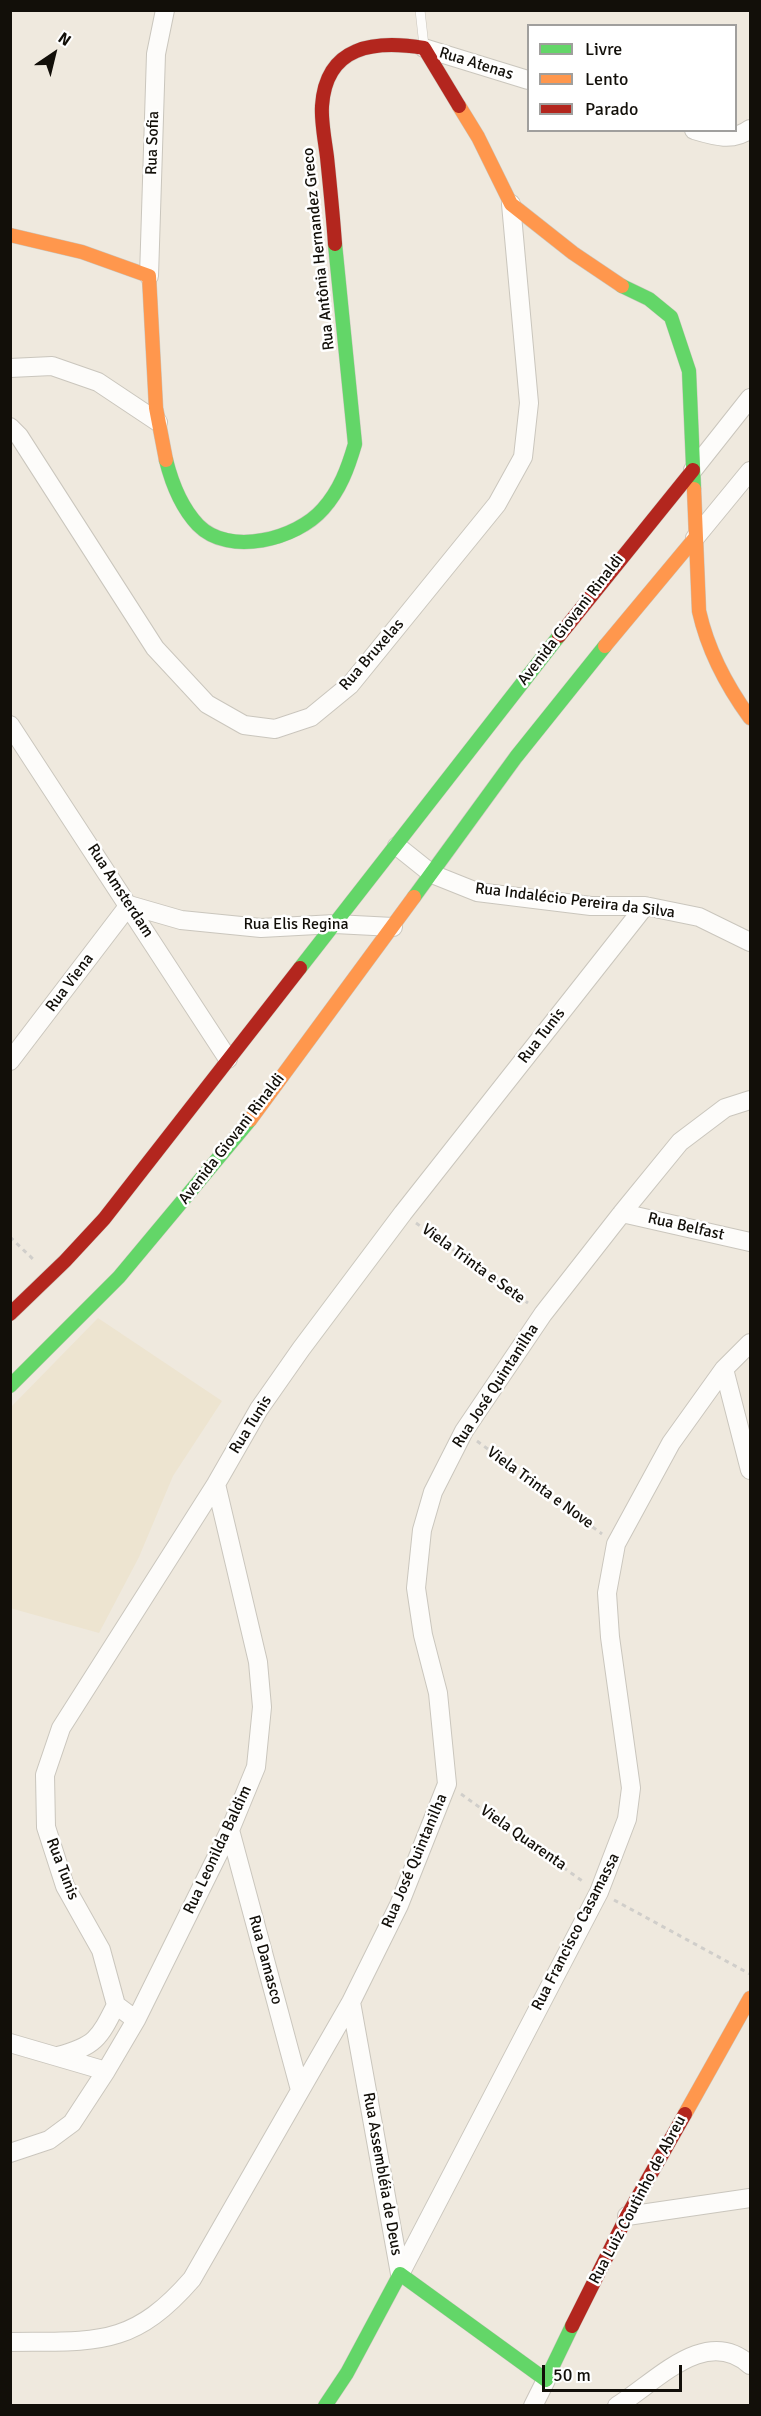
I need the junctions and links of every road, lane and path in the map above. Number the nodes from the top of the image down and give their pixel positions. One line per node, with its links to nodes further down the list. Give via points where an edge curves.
1 (165, 10): 9 (street, Rua Sofia, via 156,54)
2 (420, 10): 3 (lane)
3 (424, 48): 4 (street, Rua Atenas); 7 (street); 12 (street, Rua Antônia Hernandez Greco, via 392,42 357,47 334,69 322,106 355,444 347,474 329,506 293,531 265,540 223,539 200,526 180,501)
4 (527, 80)
5 (750, 129): 6 (street, via 744,134 720,138)
6 (700, 132)
7 (511, 204): 13 (street, Rua Bruxelas, via 529,403 523,457 497,504 350,685 311,717 275,729 244,725 207,704 155,648); 14 (street, via 612,281 648,299 671,317 689,371)
8 (10, 235): 9 (street, via 82,252)
9 (149, 276): 12 (street, Rua Antônia Hernandez Greco)
10 (10, 368): 12 (street, via 52,366 98,382)
11 (750, 398): 14 (street, Avenida Giovani Rinaldi)
12 (158, 422)
13 (10, 427)
14 (693, 470): 16 (street); 21 (street, Avenida Giovani Rinaldi, via 612,566)
15 (750, 471): 16 (street, Avenida Giovani Rinaldi)
16 (695, 538): 17 (street, Avenida Giovani Rinaldi); 18 (street)
17 (672, 566): 18 (street); 22 (street, Avenida Giovani Rinaldi, via 572,684)
18 (697, 571): 19 (street, via 703,630 734,695)
19 (750, 718)
20 (10, 725): 23 (street, Rua Amsterdam)
21 (397, 846): 22 (street); 25 (street, Avenida Giovani Rinaldi)
22 (432, 874): 24 (street, Rua Indalécio Pereira da Silva, via 477,892 591,906); 26 (street, Avenida Giovani Rinaldi)
23 (129, 905): 25 (street, Rua Elis Regina, via 181,920 261,928); 28 (street, Rua Amsterdam); 29 (street, Rua Viena)
24 (645, 906): 27 (street, Rua Indalécio Pereira da Silva, via 699,917); 31 (street, Rua Tunis)
25 (335, 924): 26 (street, Rua Elis Regina); 28 (street, Avenida Giovani Rinaldi)
26 (393, 927): 40 (street, Avenida Giovani Rinaldi, via 169,1220 118,1279)
27 (750, 942)
28 (228, 1059): 35 (street, Avenida Giovani Rinaldi, via 116,1205)
29 (10, 1061)
30 (750, 1100): 32 (street, Rua José Quintanilha, via 725,1108 680,1142)
31 (403, 1213): 37 (path, Viela Trinta e Sete); 43 (street, Rua Tunis, via 265,1401)
32 (622, 1213): 34 (street, Rua Belfast); 37 (street, Rua José Quintanilha)
33 (10, 1237): 35 (path)
34 (750, 1242)
35 (52, 1277): 36 (street, Avenida Giovani Rinaldi)
36 (10, 1314)
37 (543, 1314): 41 (street, Rua José Quintanilha)
38 (750, 1343): 39 (street, Rua Francisco Casamassa)
39 (724, 1369): 42 (street); 44 (street, Rua Francisco Casamassa, via 671,1443)
40 (10, 1386)
41 (464, 1431): 44 (path, Viela Trinta e Nove); 45 (street, Rua José Quintanilha, via 433,1492 422,1530 416,1588 438,1693)
42 (750, 1470)
43 (216, 1484): 46 (street, Rua Leonilda Baldim, via 258,1662 262,1707 256,1767); 50 (street, Rua Tunis, via 61,1728 45,1775 46,1827 65,1886 101,1950)
44 (616, 1544): 47 (street, Rua Francisco Casamassa, via 607,1593 631,1788 622,1837)
45 (447, 1784): 47 (path, Viela Quarenta); 49 (street, Rua José Quintanilha, via 399,1905)
46 (230, 1830): 52 (street, Rua Leonilda Baldim); 56 (street, Rua Damasco)
47 (599, 1892): 48 (path, Viela Quarenta); 60 (street, Rua Francisco Casamassa)
48 (750, 1974)
49 (351, 2002): 56 (street, Rua José Quintanilha); 60 (street, Rua Assembléia de Deus)
50 (116, 2005): 52 (street); 54 (street, via 101,2035 82,2049)
51 (747, 2006): 59 (street, Rua Luiz Coutinho de Abreu)
52 (136, 2020): 55 (street, Rua Leonilda Baldim)
53 (10, 2043): 54 (street)
54 (56, 2056): 55 (street)
55 (106, 2071): 57 (street, Rua Leonilda Baldim, via 72,2123 49,2140)
56 (300, 2090): 61 (street, Rua José Quintanilha, via 192,2278 155,2317 123,2334 76,2341)
57 (10, 2153)
58 (750, 2198): 59 (street)
59 (627, 2216): 63 (street, Rua Luiz Coutinho de Abreu)
60 (400, 2274): 63 (street, Rua Assembléia de Deus); 64 (street, Rua Francisco Casamassa)
61 (10, 2342)
62 (750, 2365): 66 (street, via 742,2357 717,2349 700,2351)
63 (546, 2380): 65 (street, Rua Luiz Coutinho de Abreu)
64 (325, 2406)
65 (533, 2406)
66 (617, 2406)

